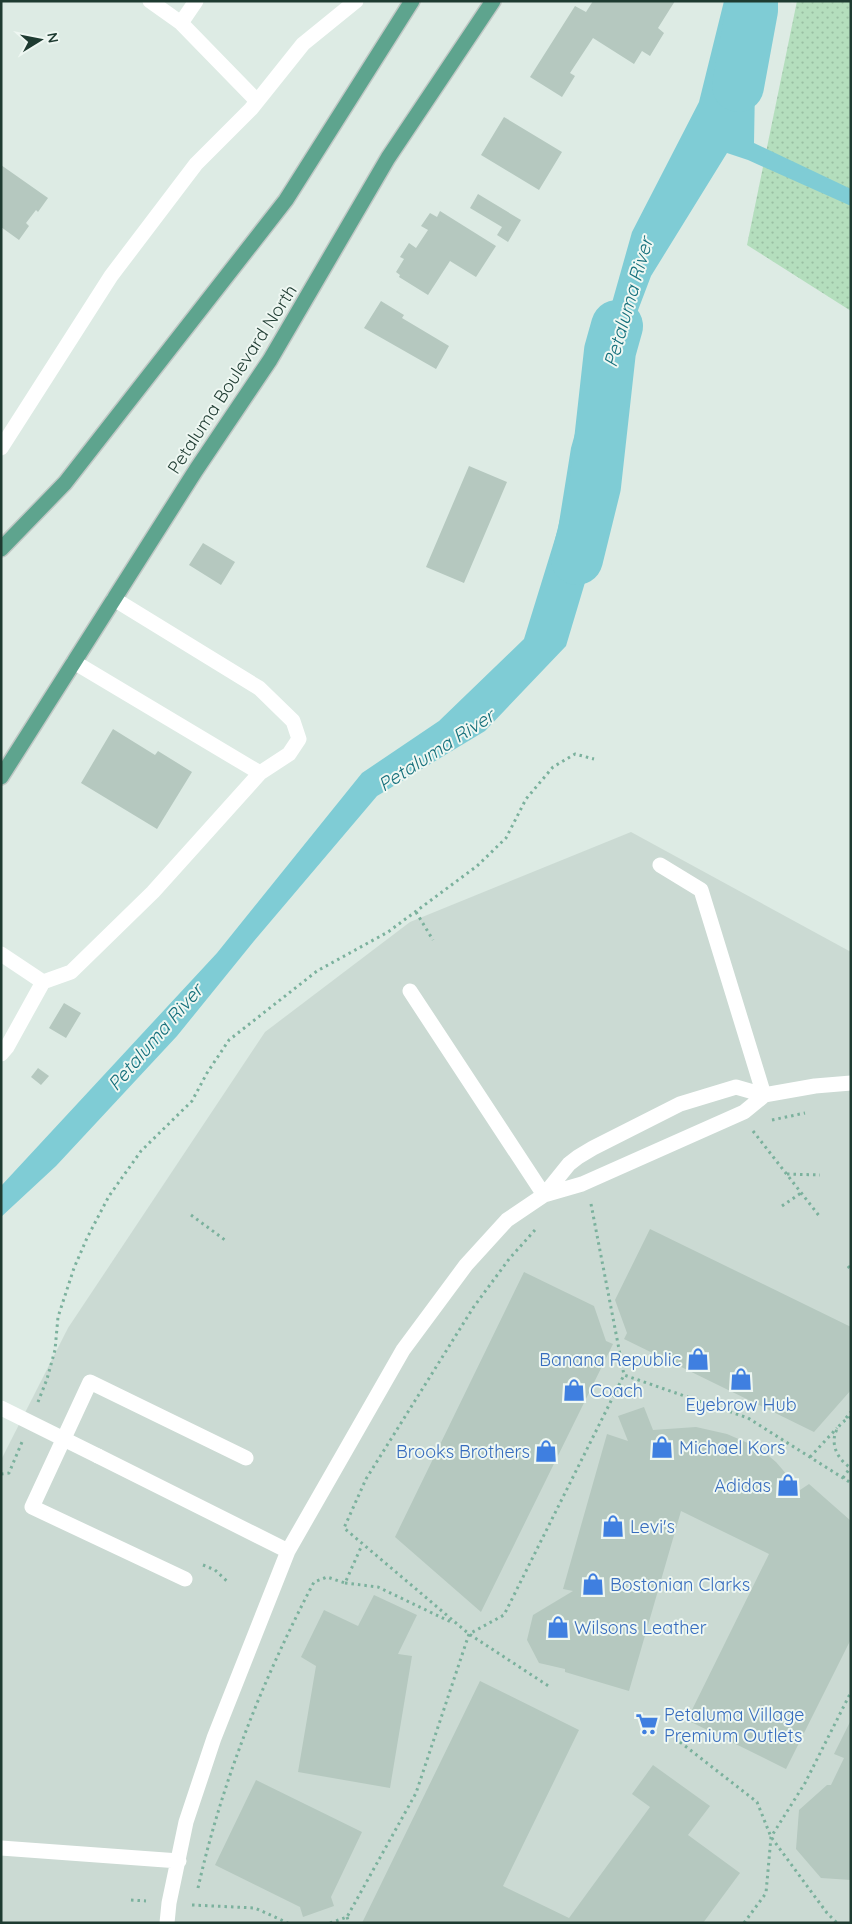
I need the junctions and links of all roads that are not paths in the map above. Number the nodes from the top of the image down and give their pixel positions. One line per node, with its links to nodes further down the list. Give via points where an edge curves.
1 (150, 1): 6 (street)
2 (196, 1): 6 (street)
3 (356, 1): 7 (street, via 303,44)
4 (412, 1): 9 (main road, via 286,200 66,483)
5 (493, 1): 10 (main road, Petaluma Boulevard North, via 388,158 270,360)
6 (181, 23): 7 (street)
7 (257, 101): 8 (street, via 196,164 110,276)
8 (1, 448)
9 (1, 549)
10 (114, 599): 11 (main road, Petaluma Boulevard North); 12 (street, via 259,688 293,722 299,739 289,754)
11 (74, 662): 12 (street); 13 (main road, Petaluma Boulevard North)
12 (260, 773): 16 (street, via 153,892 71,972)
13 (1, 777)
14 (660, 865): 20 (street, via 701,890)
15 (1, 954): 16 (street)
16 (43, 982): 18 (street)
17 (410, 992): 21 (street)
18 (1, 1054)
19 (851, 1083): 20 (street)
20 (765, 1094): 21 (street, via 744,1112 582,1184); 21 (street, via 736,1087 680,1104 593,1148 569,1164)
21 (544, 1195): 24 (street, via 507,1220 466,1265 403,1350)
22 (1, 1408): 24 (street, bridge)
23 (246, 1458): 25 (street, via 90,1382 32,1507)
24 (288, 1551): 27 (street, via 214,1738 186,1822)
25 (185, 1579)
26 (1, 1848): 27 (street)
27 (179, 1862): 28 (street)
28 (167, 1923)

